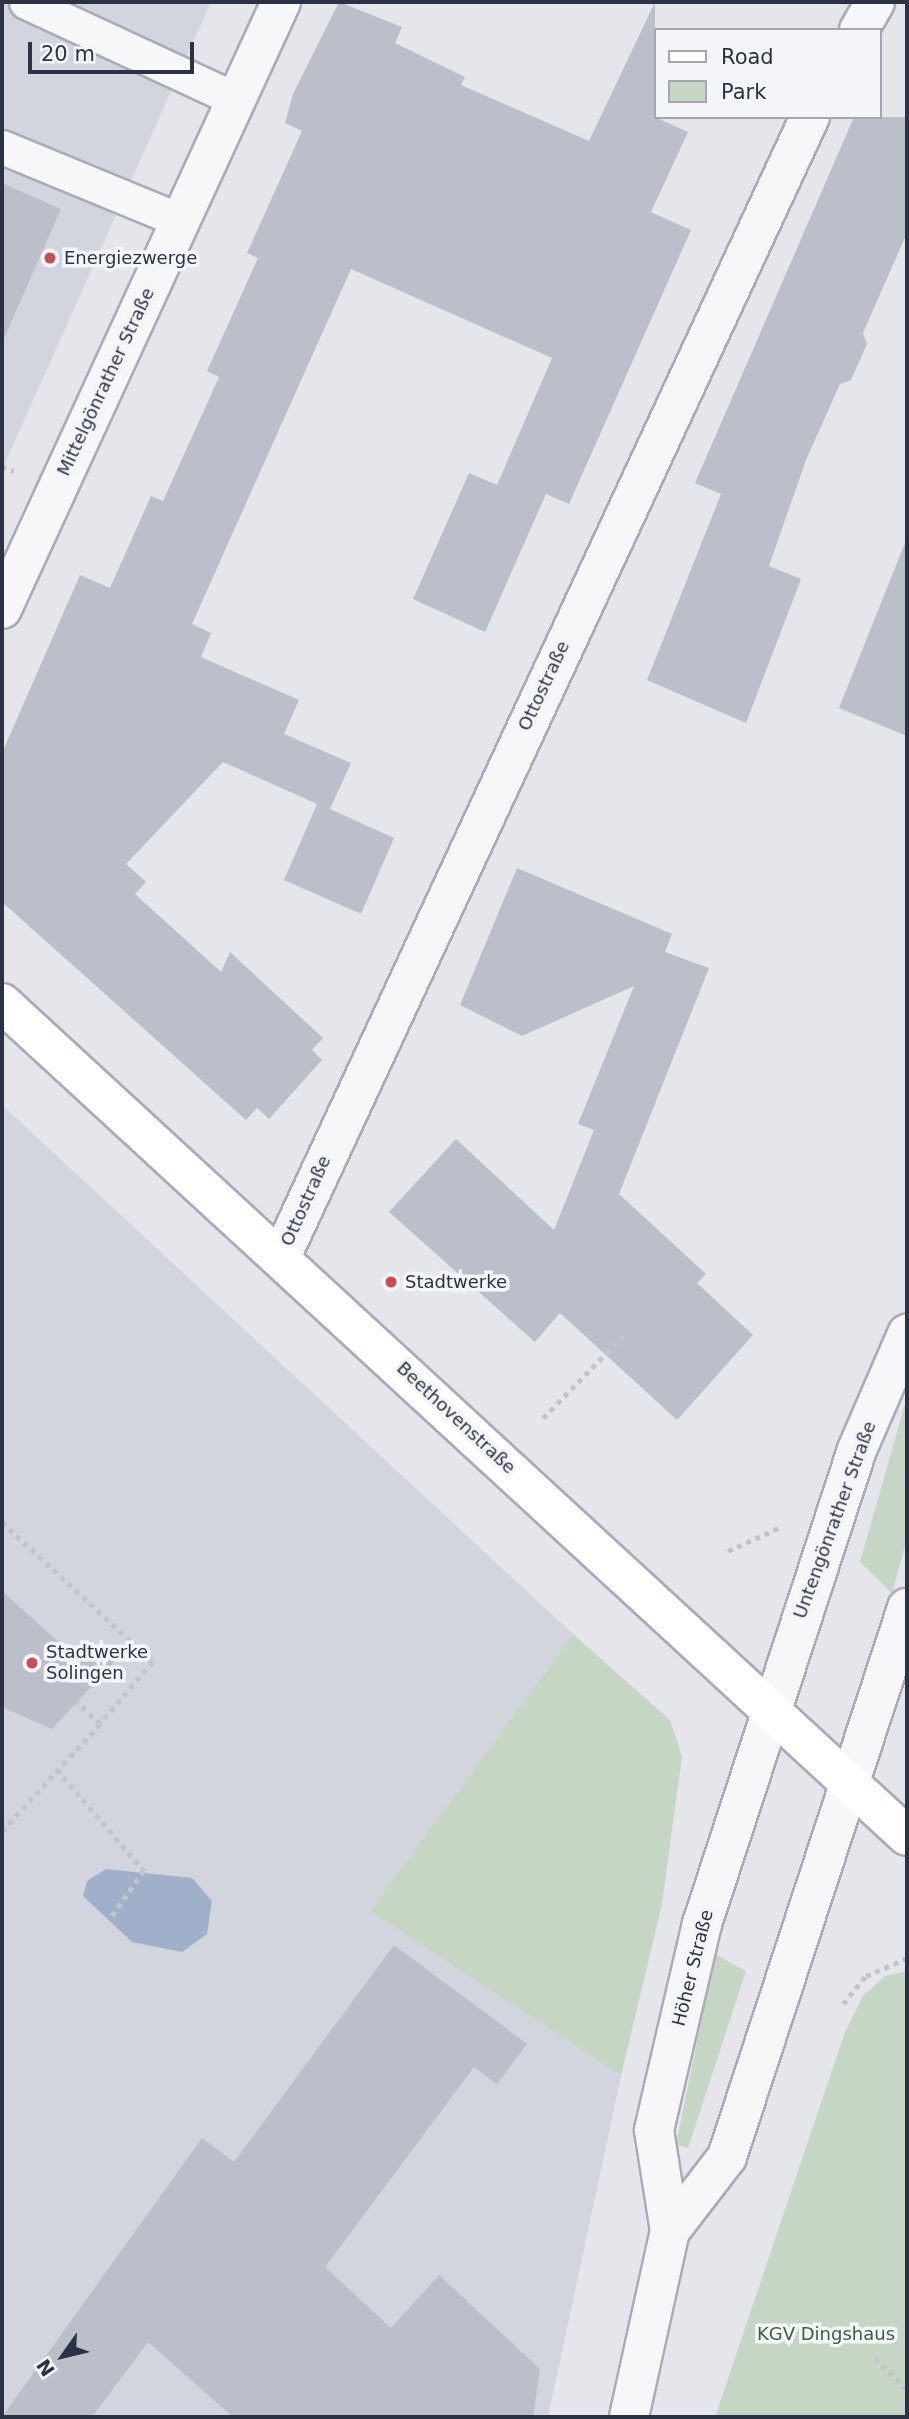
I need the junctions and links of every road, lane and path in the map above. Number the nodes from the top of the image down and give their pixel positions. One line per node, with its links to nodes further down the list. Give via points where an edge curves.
1 (26, 2): 5 (lane)
2 (281, 2): 5 (street, Mittelgönrather Straße)
3 (875, 2): 4 (street)
4 (860, 28)
5 (235, 99): 8 (street, Mittelgönrather Straße)
6 (809, 119): 11 (street, Ottostraße)
7 (2, 147): 8 (lane)
8 (179, 220): 9 (street, Mittelgönrather Straße)
9 (2, 609)
10 (2, 1003): 11 (main road, Beethovenstraße)
11 (281, 1257): 18 (main road, Beethovenstraße)
12 (907, 1334): 18 (street, Untengönrather Straße, via 856,1452)
13 (623, 1336): 14 (path)
14 (542, 1418)
15 (2, 1522): 19 (path, via 153,1662)
16 (907, 1608): 21 (street)
17 (76, 1702): 19 (path)
18 (769, 1709): 21 (main road, Beethovenstraße); 27 (street, Höher Straße, via 702,1924 654,2130)
19 (100, 1724): 20 (path)
20 (57, 1769): 22 (path); 24 (path, via 144,1871)
21 (847, 1780): 23 (main road, Beethovenstraße); 27 (street, Höher Straße, via 727,2157)
22 (2, 1831)
23 (907, 1836)
24 (110, 1919)
25 (907, 1958): 26 (path, via 866,1976)
26 (842, 2004)
27 (670, 2231): 30 (street, Höher Straße)
28 (875, 2358): 29 (path)
29 (907, 2389)
30 (629, 2417)

